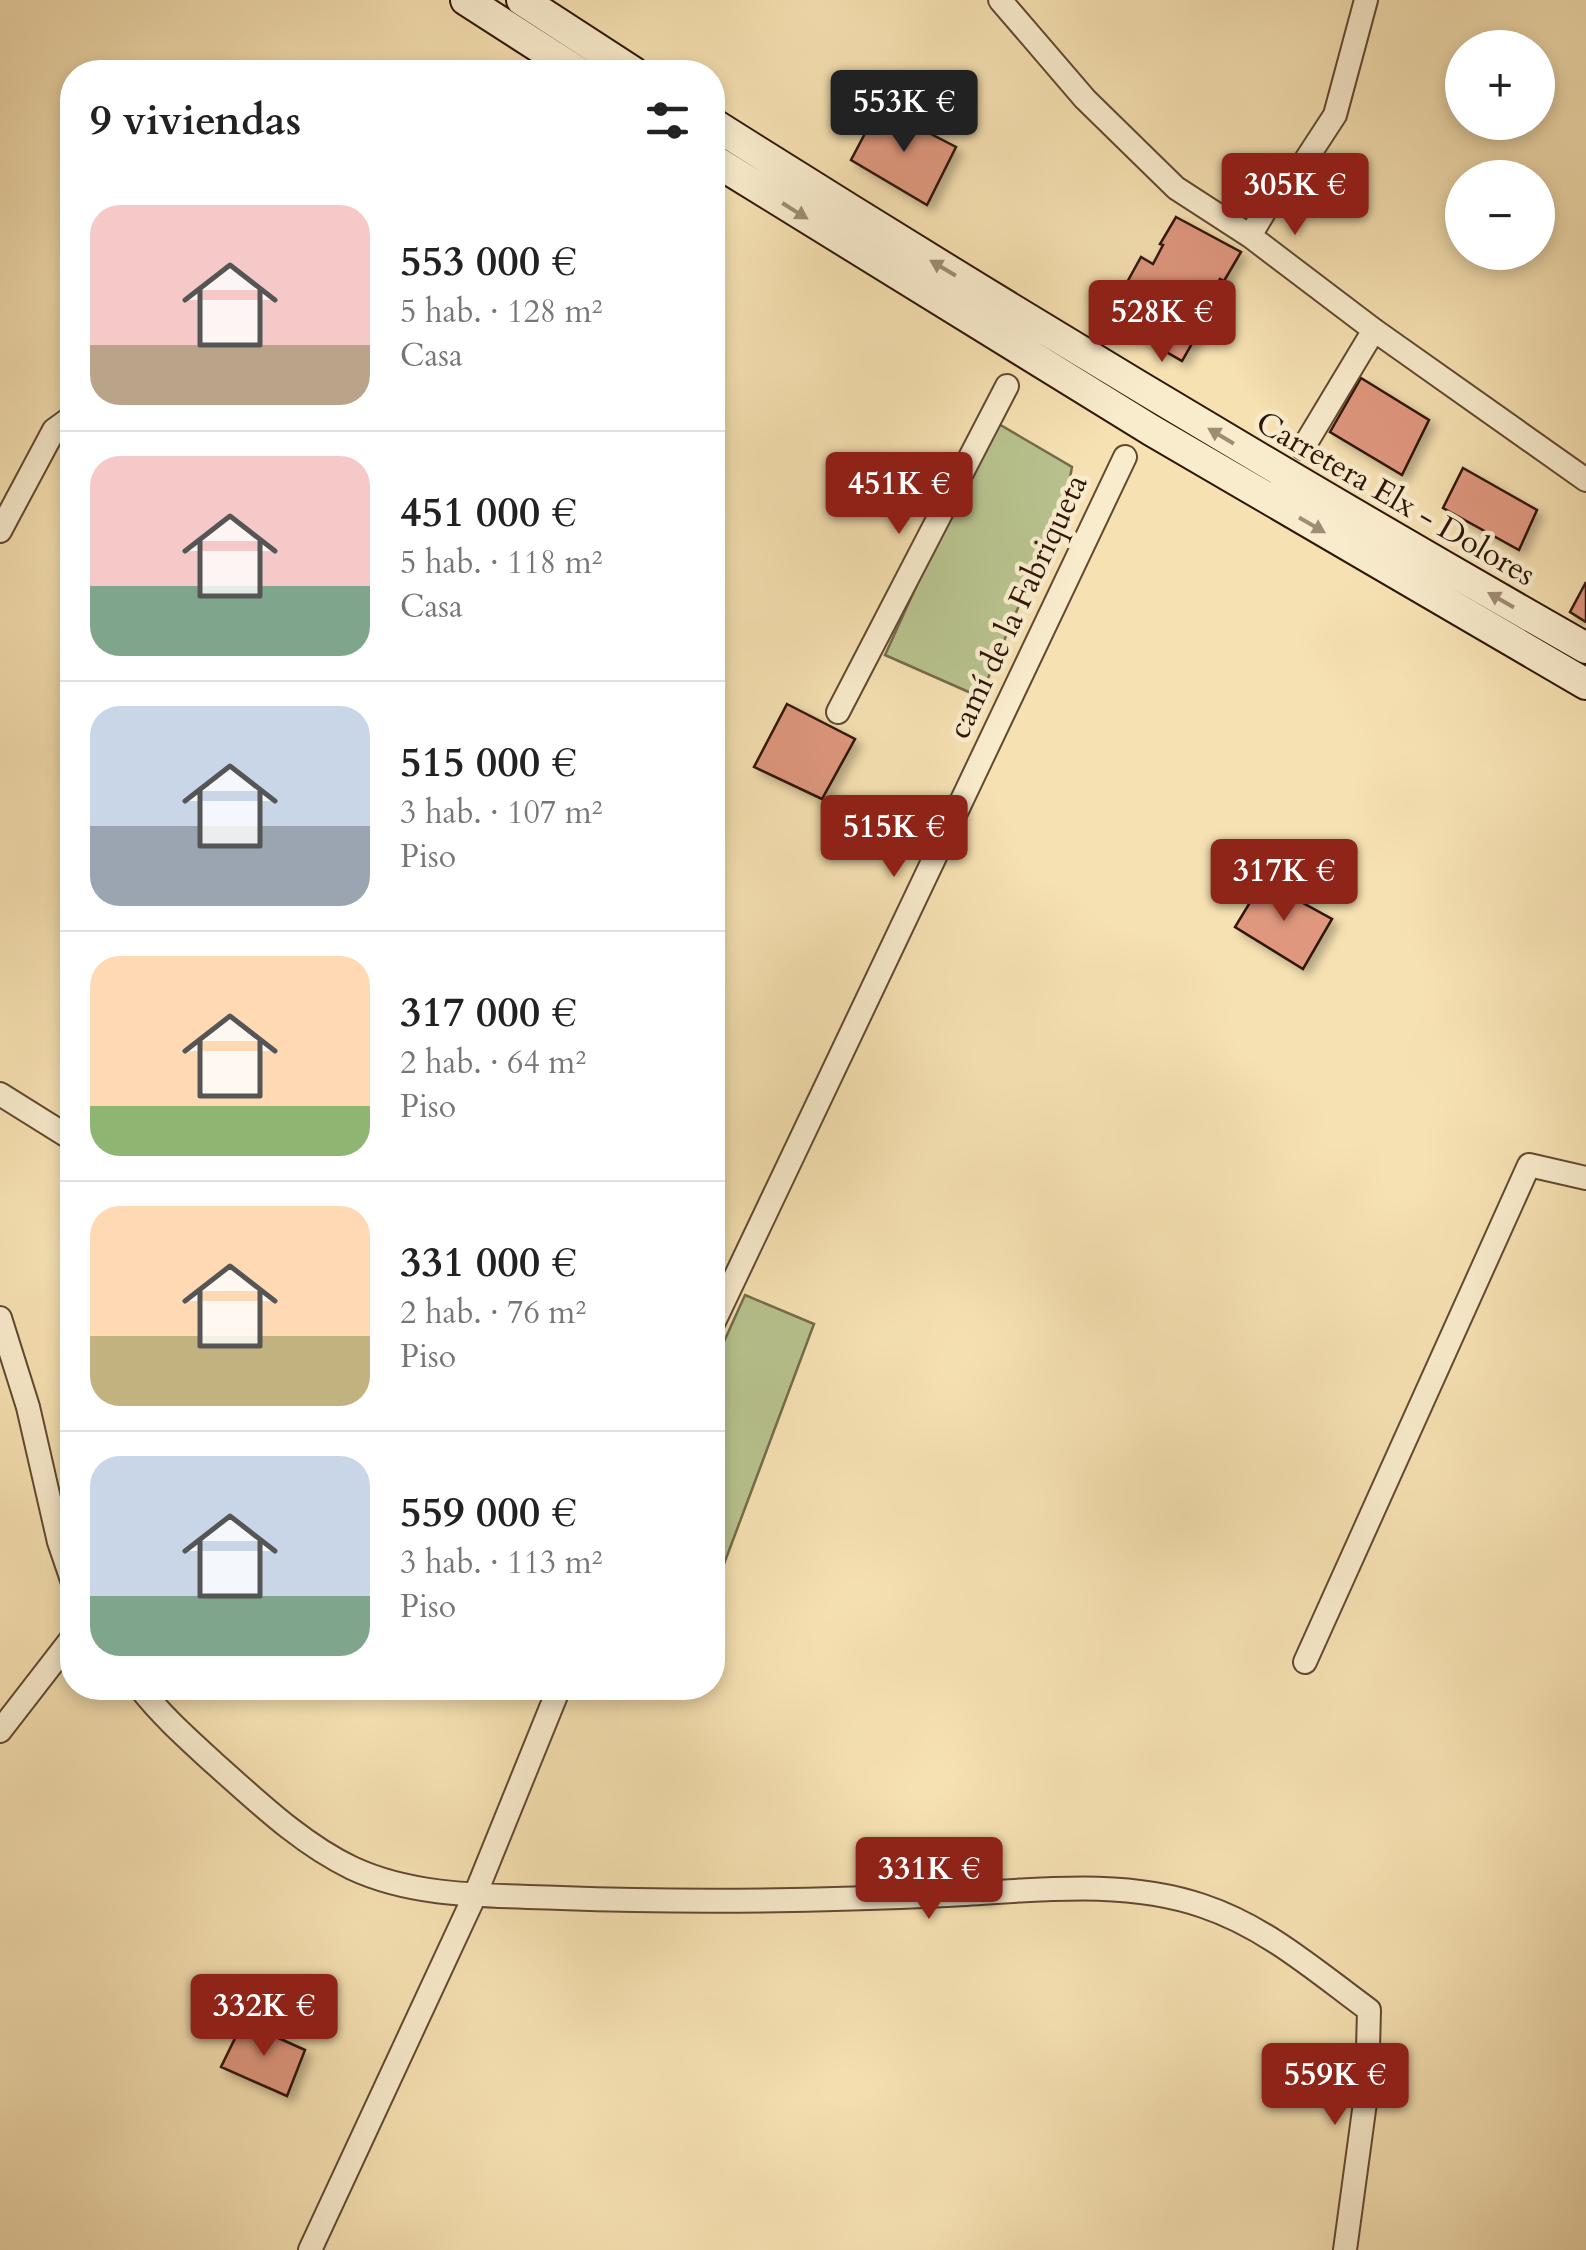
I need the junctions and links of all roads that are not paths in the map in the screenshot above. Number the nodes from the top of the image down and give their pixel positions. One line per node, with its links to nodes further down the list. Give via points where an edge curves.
1 (466, 0): 5 (main road)
2 (522, 0): 6 (main road)
3 (1000, 0): 9 (street, via 1085,99 1176,188)
4 (1366, 0): 9 (street, via 1335,114)
5 (559, 60)
6 (614, 60)
7 (725, 131): 17 (main road, Carretera Elx - Dolores, one-way to 7, via 1245,451)
8 (725, 167): 18 (main road, Carretera Elx - Dolores, one-way to 18, via 1152,430)
9 (1250, 236): 10 (street)
10 (1374, 330): 13 (street); 15 (street)
11 (1007, 386): 19 (street)
12 (60, 426): 16 (street)
13 (1303, 448)
14 (1125, 457): 23 (street, camí de la Fabriqueta)
15 (1586, 480)
16 (0, 531)
17 (1586, 648)
18 (1586, 684)
19 (838, 712)
20 (0, 1094): 21 (street)
21 (60, 1132)
22 (1586, 1178): 27 (street, via 1530,1165)
23 (725, 1299)
24 (0, 1318): 25 (street)
25 (60, 1545)
26 (60, 1654): 30 (street)
27 (1305, 1662)
28 (149, 1700): 31 (street, via 278,1822 353,1868 416,1889)
29 (554, 1700): 31 (street)
30 (0, 1731)
31 (474, 1894): 32 (street); 33 (street, via 769,1901 1084,1888 1201,1905 1247,1924 1369,2010 1367,2088)
32 (310, 2250)
33 (1345, 2250)

